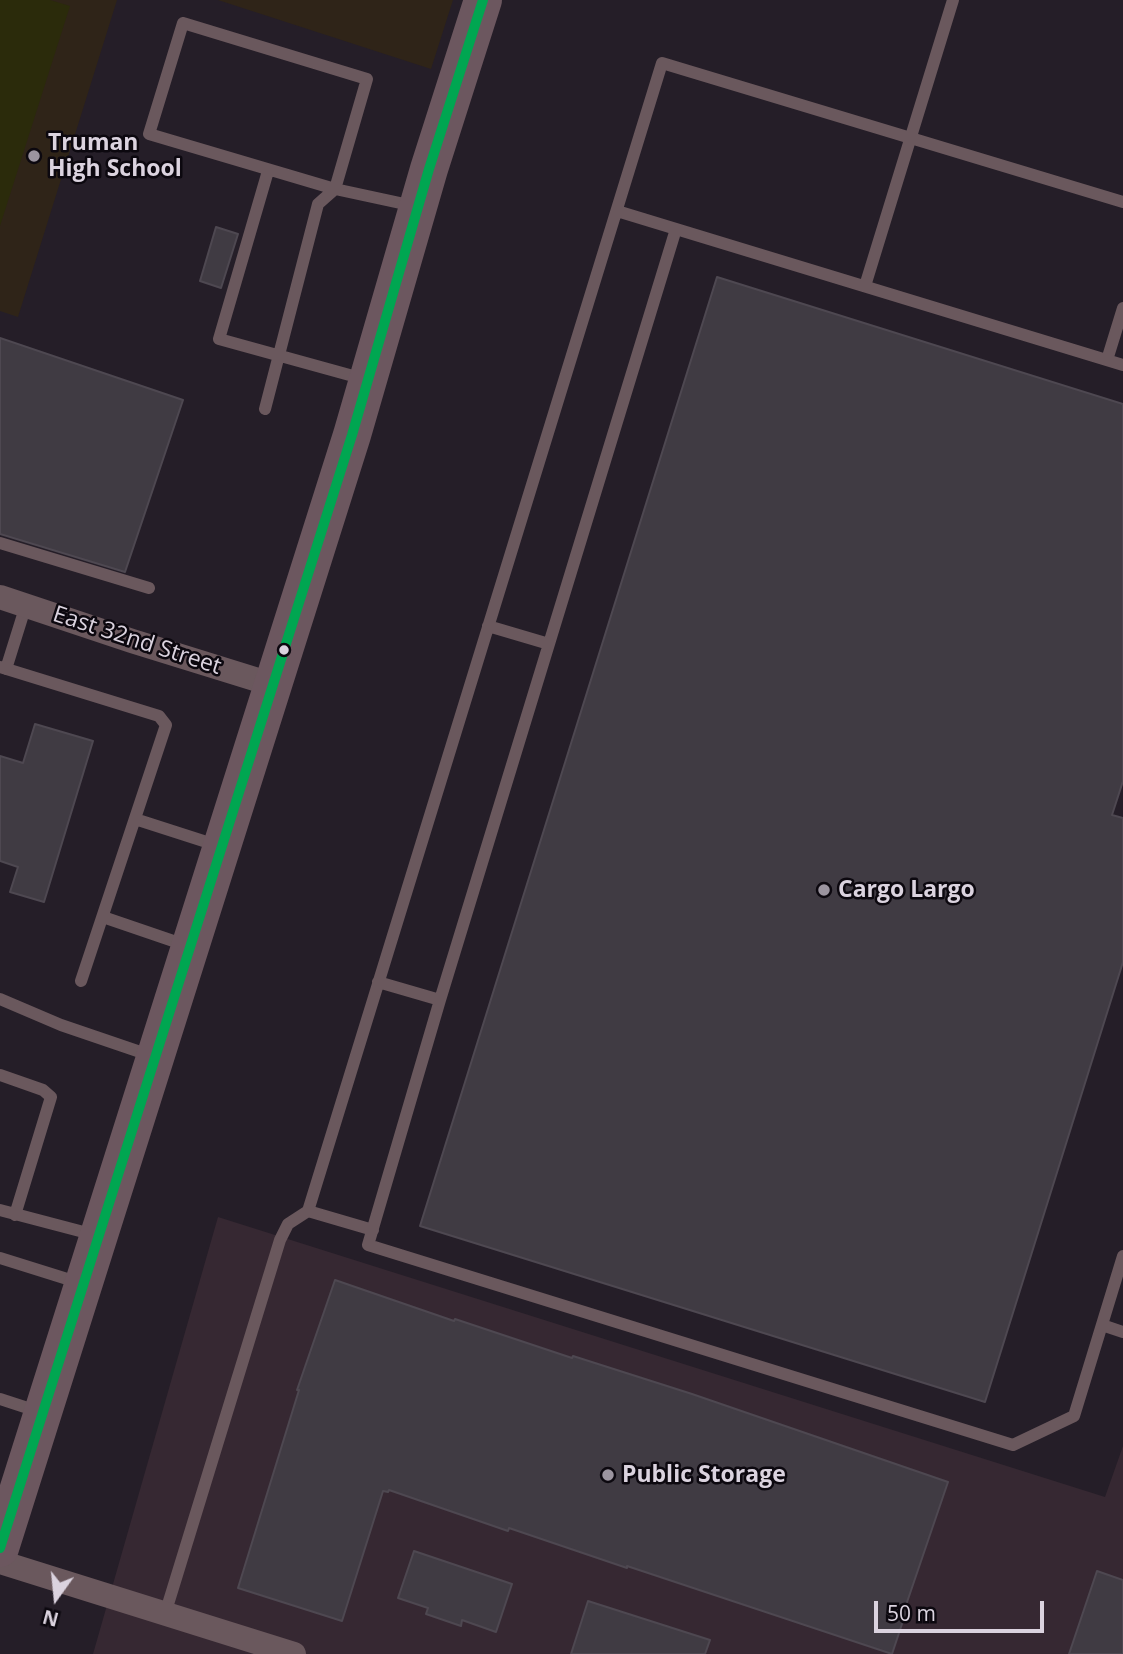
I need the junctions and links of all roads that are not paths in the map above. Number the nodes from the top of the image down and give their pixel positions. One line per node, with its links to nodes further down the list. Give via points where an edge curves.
1 (483, 0): 7 (main road)
2 (953, 0): 3 (lane)
3 (911, 137): 6 (lane); 8 (lane, via 662,63); 10 (lane)
4 (268, 171): 5 (lane); 5 (lane, via 149,134 183,23 367,79); 12 (lane, via 219,339)
5 (335, 189): 7 (lane); 12 (lane, via 318,204)
6 (1123, 202)
7 (417, 207): 15 (main road)
8 (617, 211): 9 (lane); 21 (lane)
9 (676, 229): 10 (lane); 22 (lane)
10 (865, 286): 13 (lane)
11 (1123, 308): 13 (lane)
12 (279, 355): 15 (lane); 16 (lane)
13 (1107, 360): 14 (lane)
14 (1123, 365)
15 (368, 380): 24 (main road)
16 (265, 409)
17 (0, 543): 18 (lane)
18 (149, 587)
19 (0, 597): 20 (street, East 32nd Street)
20 (26, 605): 23 (lane); 24 (street, East 32nd Street)
21 (488, 626): 22 (lane); 30 (lane)
22 (549, 644): 32 (lane)
23 (3, 668): 25 (lane, via 159,716 166,725)
24 (274, 685): 26 (main road)
25 (135, 819): 26 (lane); 27 (lane)
26 (222, 847): 28 (main road)
27 (103, 917): 28 (lane); 29 (lane)
28 (191, 947): 33 (main road)
29 (82, 981)
30 (378, 982): 32 (lane); 36 (lane)
31 (0, 999): 33 (lane)
32 (440, 1000): 38 (lane)
33 (155, 1058): 39 (main road)
34 (0, 1075): 37 (lane, via 51,1097)
35 (0, 1210): 37 (lane)
36 (308, 1211): 38 (lane); 49 (lane, via 288,1224 280,1240)
37 (15, 1215): 39 (lane)
38 (373, 1230): 43 (lane, via 368,1245 1013,1445 1074,1416)
39 (98, 1236): 42 (main road)
40 (1123, 1256): 43 (lane)
41 (0, 1258): 42 (lane)
42 (83, 1284): 46 (main road)
43 (1102, 1325): 44 (lane)
44 (1123, 1332)
45 (0, 1399): 46 (lane)
46 (43, 1412): 47 (main road)
47 (0, 1548)
48 (0, 1562): 49 (street)
49 (165, 1614): 50 (street)
50 (294, 1654)

